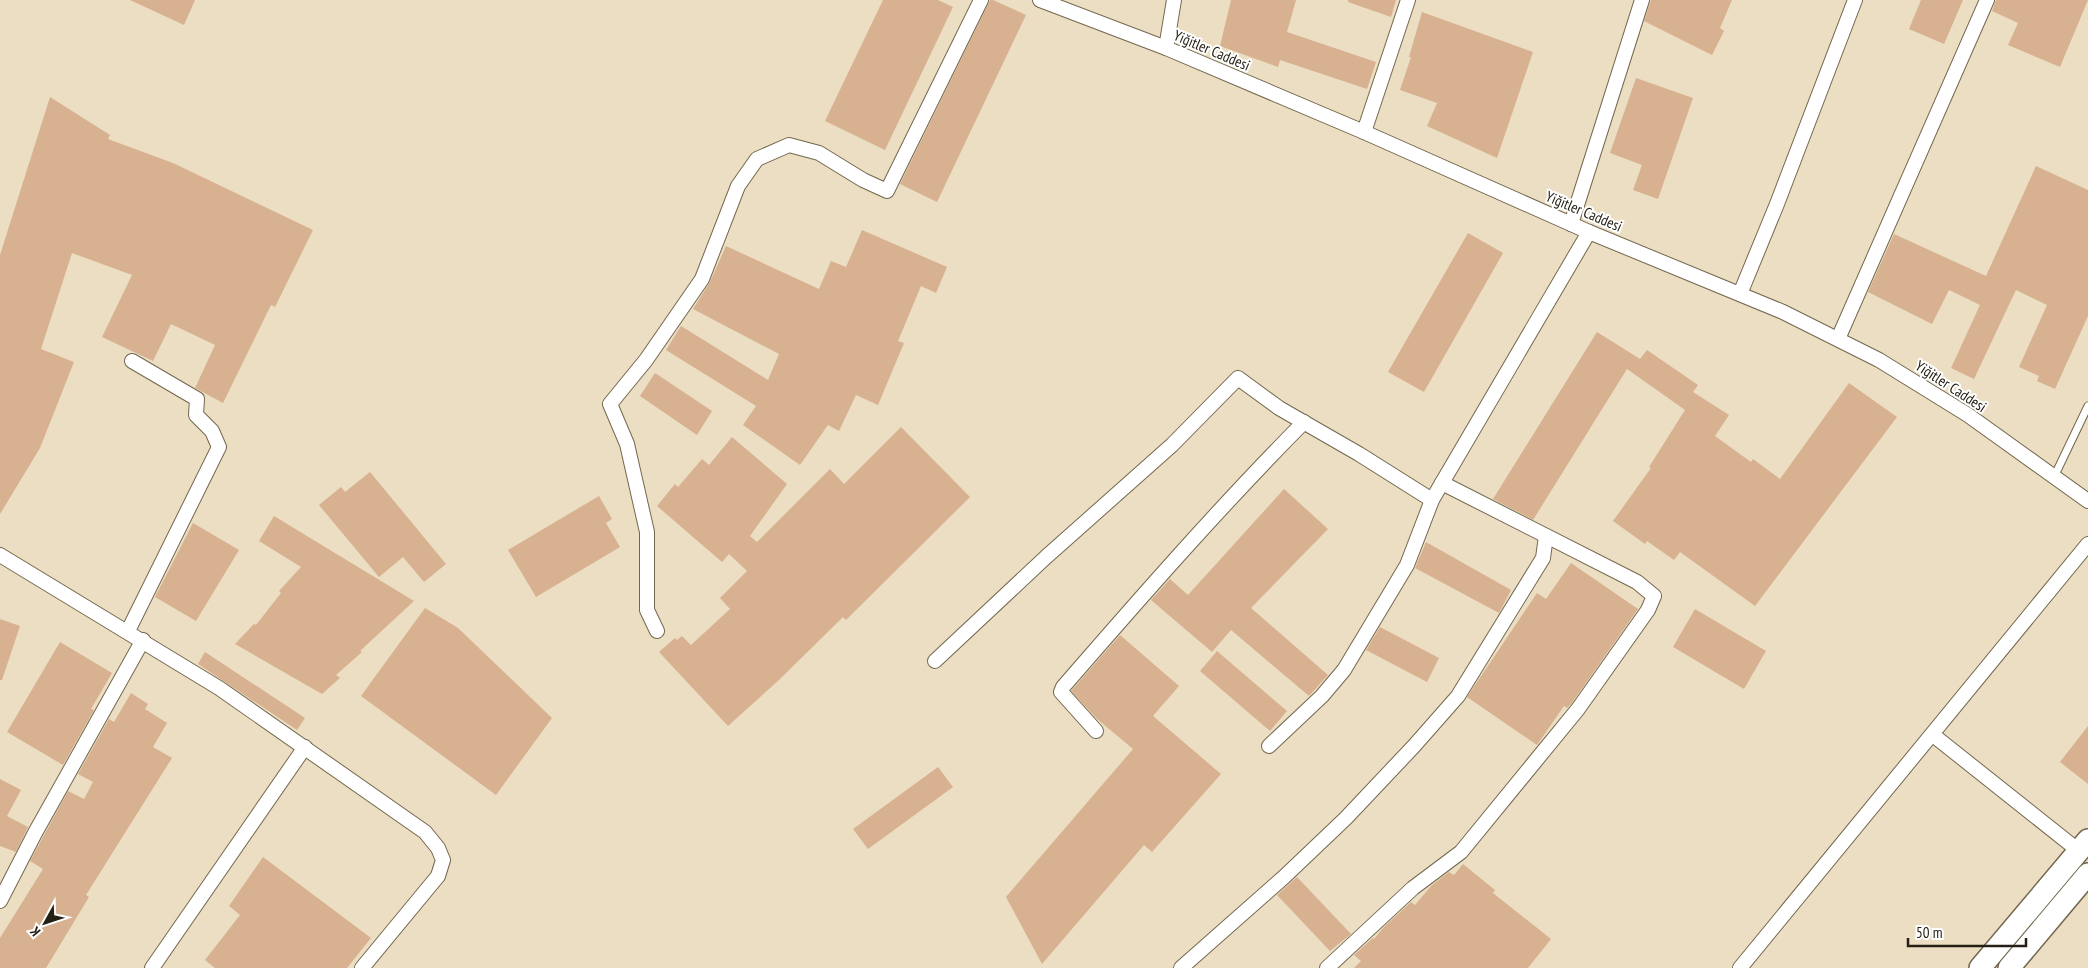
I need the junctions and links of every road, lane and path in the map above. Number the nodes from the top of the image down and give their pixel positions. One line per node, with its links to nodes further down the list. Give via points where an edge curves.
1 (981, 0): 25 (street, via 887,191 819,153 789,145 757,159 738,186 702,279 646,360 610,404 627,444 647,532 647,610)
2 (1040, 0): 8 (street, Yiğitler Caddesi)
3 (1174, 0): 8 (street)
4 (1408, 0): 9 (street)
5 (1642, 0): 10 (street)
6 (1855, 0): 12 (street)
7 (1987, 0): 13 (street)
8 (1166, 48): 9 (street, Yiğitler Caddesi)
9 (1364, 132): 10 (street, Yiğitler Caddesi)
10 (1571, 224): 11 (street, Yiğitler Caddesi)
11 (1589, 232): 12 (street, Yiğitler Caddesi); 18 (street)
12 (1740, 294): 13 (street, Yiğitler Caddesi)
13 (1838, 339): 17 (street, Yiğitler Caddesi, via 1879,360 1968,415)
14 (132, 361): 24 (street, via 196,399 196,415 212,432 219,447)
15 (2088, 406): 17 (lane)
16 (1304, 422): 19 (street); 27 (street, via 1238,378 1172,445 1046,556); 28 (street, via 1226,502 1064,687 1061,692)
17 (2054, 477): 20 (street, Yiğitler Caddesi)
18 (1442, 483): 19 (street); 21 (street)
19 (1432, 500): 30 (street, via 1407,565 1344,670 1322,696)
20 (2088, 501)
21 (1546, 536): 37 (street, via 1543,558 1458,696 1346,818 1284,878); 38 (street, via 1637,582 1654,596 1648,610 1578,709 1461,852 1414,888)
22 (2088, 544): 29 (street)
23 (0, 555): 24 (street)
24 (128, 631): 26 (street)
25 (657, 631)
26 (143, 640): 31 (street); 34 (street)
27 (935, 661)
28 (1096, 731)
29 (1933, 735): 32 (street); 39 (street)
30 (1269, 746)
31 (305, 747): 35 (street); 36 (street, via 425,832 443,860 438,876)
32 (2083, 846): 40 (main road)
33 (2088, 874): 41 (main road)
34 (0, 901)
35 (152, 968)
36 (362, 968)
37 (1181, 968)
38 (1327, 968)
39 (1740, 968)
40 (1980, 968)
41 (2009, 968)

